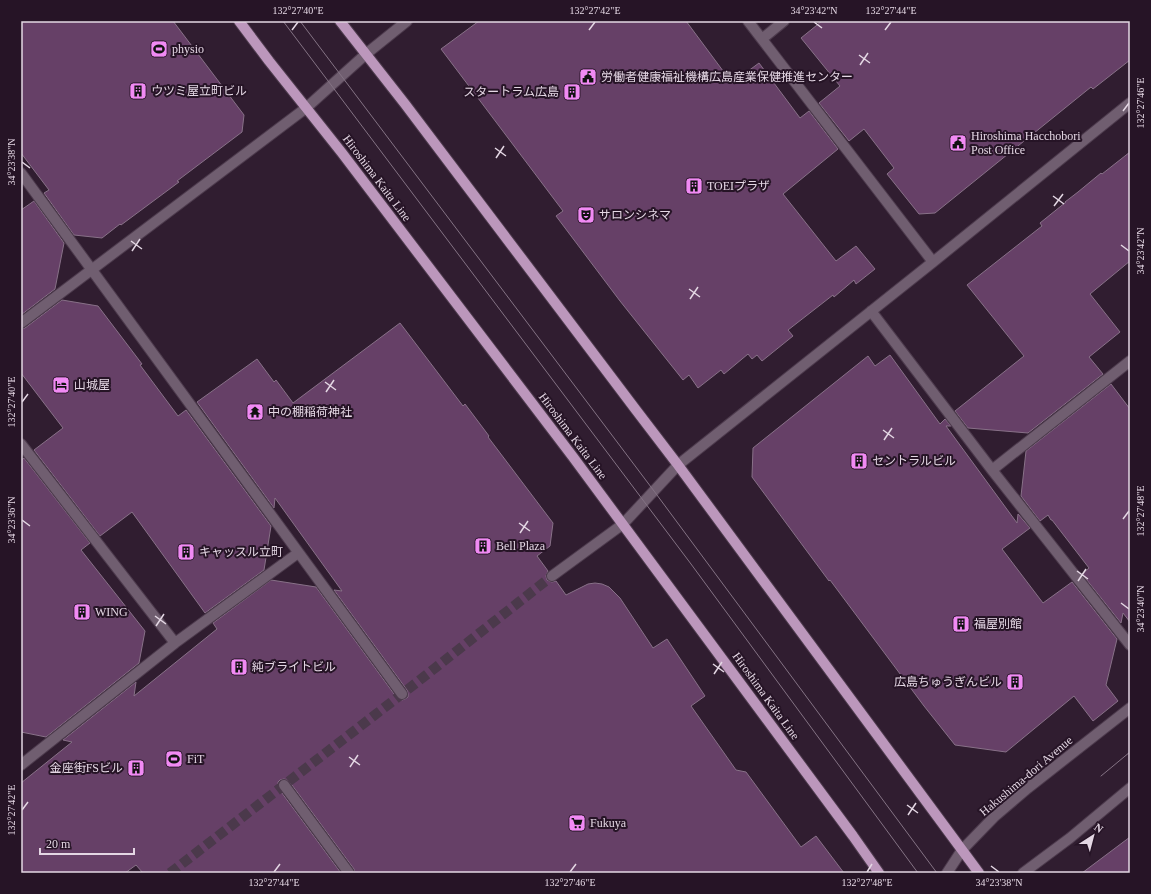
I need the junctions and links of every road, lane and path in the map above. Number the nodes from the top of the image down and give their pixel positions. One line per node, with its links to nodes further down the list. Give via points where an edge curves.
1 (239, 21): 9 (main road, Hiroshima Kaita Line)
2 (340, 21): 7 (main road)
3 (407, 21): 7 (street)
4 (748, 21): 6 (street)
5 (784, 21): 6 (street)
6 (762, 39): 11 (street)
7 (366, 54): 9 (street); 17 (main road)
8 (1130, 103): 11 (street)
9 (306, 108): 12 (street); 19 (main road, Hiroshima Kaita Line)
10 (21, 174): 12 (street)
11 (933, 262): 13 (street)
12 (92, 270): 14 (street); 20 (street)
13 (871, 311): 17 (street); 18 (street)
14 (21, 323)
15 (1130, 361): 18 (street)
16 (21, 444): 22 (street)
17 (678, 464): 19 (street); 29 (main road)
18 (992, 470): 23 (street)
19 (623, 524): 21 (street); 31 (main road, Hiroshima Kaita Line)
20 (298, 552): 22 (street); 24 (street)
21 (552, 576)
22 (175, 643): 26 (street)
23 (1130, 645)
24 (402, 694)
25 (1130, 708): 29 (street, Hakushima-dori Avenue, via 1028,788 994,817)
26 (21, 764)
27 (284, 785): 30 (street)
28 (1130, 788): 34 (street)
29 (962, 850): 32 (street, Hakushima-dori Avenue); 33 (main road)
30 (349, 873)
31 (879, 873)
32 (947, 873)
33 (979, 873)
34 (1023, 873)

